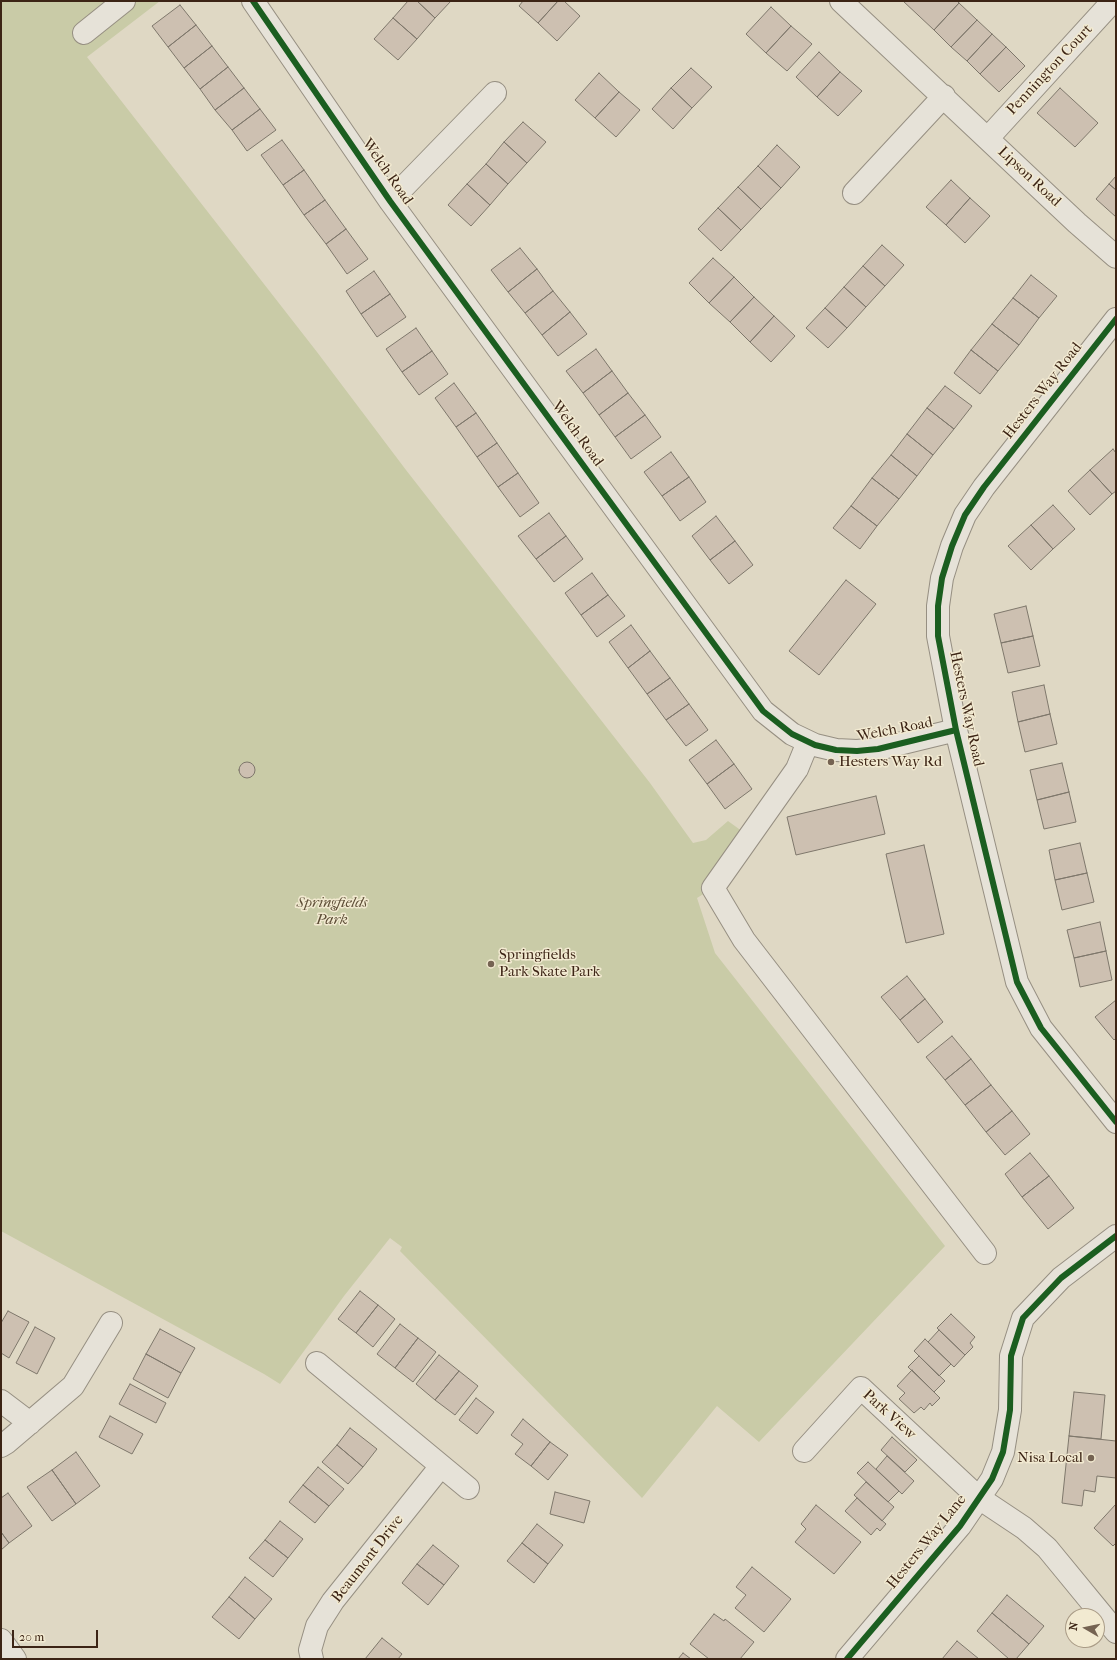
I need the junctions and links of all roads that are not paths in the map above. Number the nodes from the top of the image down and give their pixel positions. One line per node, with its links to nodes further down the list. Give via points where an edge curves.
1 (124, 1): 5 (street)
2 (253, 1): 10 (street, Welch Road)
3 (841, 1): 7 (street, Lipson Road)
4 (1113, 1): 8 (street, Pennington Court)
5 (84, 33)
6 (495, 93): 10 (street, Welch Road)
7 (944, 96): 8 (street, Lipson Road); 9 (street)
8 (988, 138): 11 (street, Lipson Road)
9 (854, 193)
10 (390, 200): 14 (street, Welch Road, via 763,711 792,734)
11 (1116, 257)
12 (1116, 318): 13 (street, Hesters Way Road, via 984,487 965,515 952,546 942,578 938,629)
13 (956, 730): 14 (street, Welch Road, via 857,752 836,750); 15 (street, Hesters Way Road, via 1017,982 1041,1028)
14 (808, 742): 17 (street, via 797,769 713,888 744,940)
15 (1116, 1122)
16 (1116, 1236): 26 (street, Hesters Way Lane, via 1061,1278 1023,1318 1011,1356 1010,1410 1003,1452 992,1479)
17 (985, 1253)
18 (111, 1323): 21 (street, via 73,1386)
19 (317, 1363): 24 (street)
20 (1, 1401): 21 (street)
21 (30, 1423): 22 (street)
22 (4, 1445)
23 (804, 1451): 26 (street, Park View, via 861,1388)
24 (441, 1466): 25 (street); 30 (street, Beaumont Drive, via 333,1601 317,1626 310,1650)
25 (468, 1488)
26 (979, 1498): 27 (street, via 1024,1528 1047,1548); 31 (street, Hesters Way Lane, via 960,1526)
27 (1116, 1632)
28 (1, 1640): 29 (street)
29 (15, 1659)
30 (312, 1659)
31 (847, 1659)

